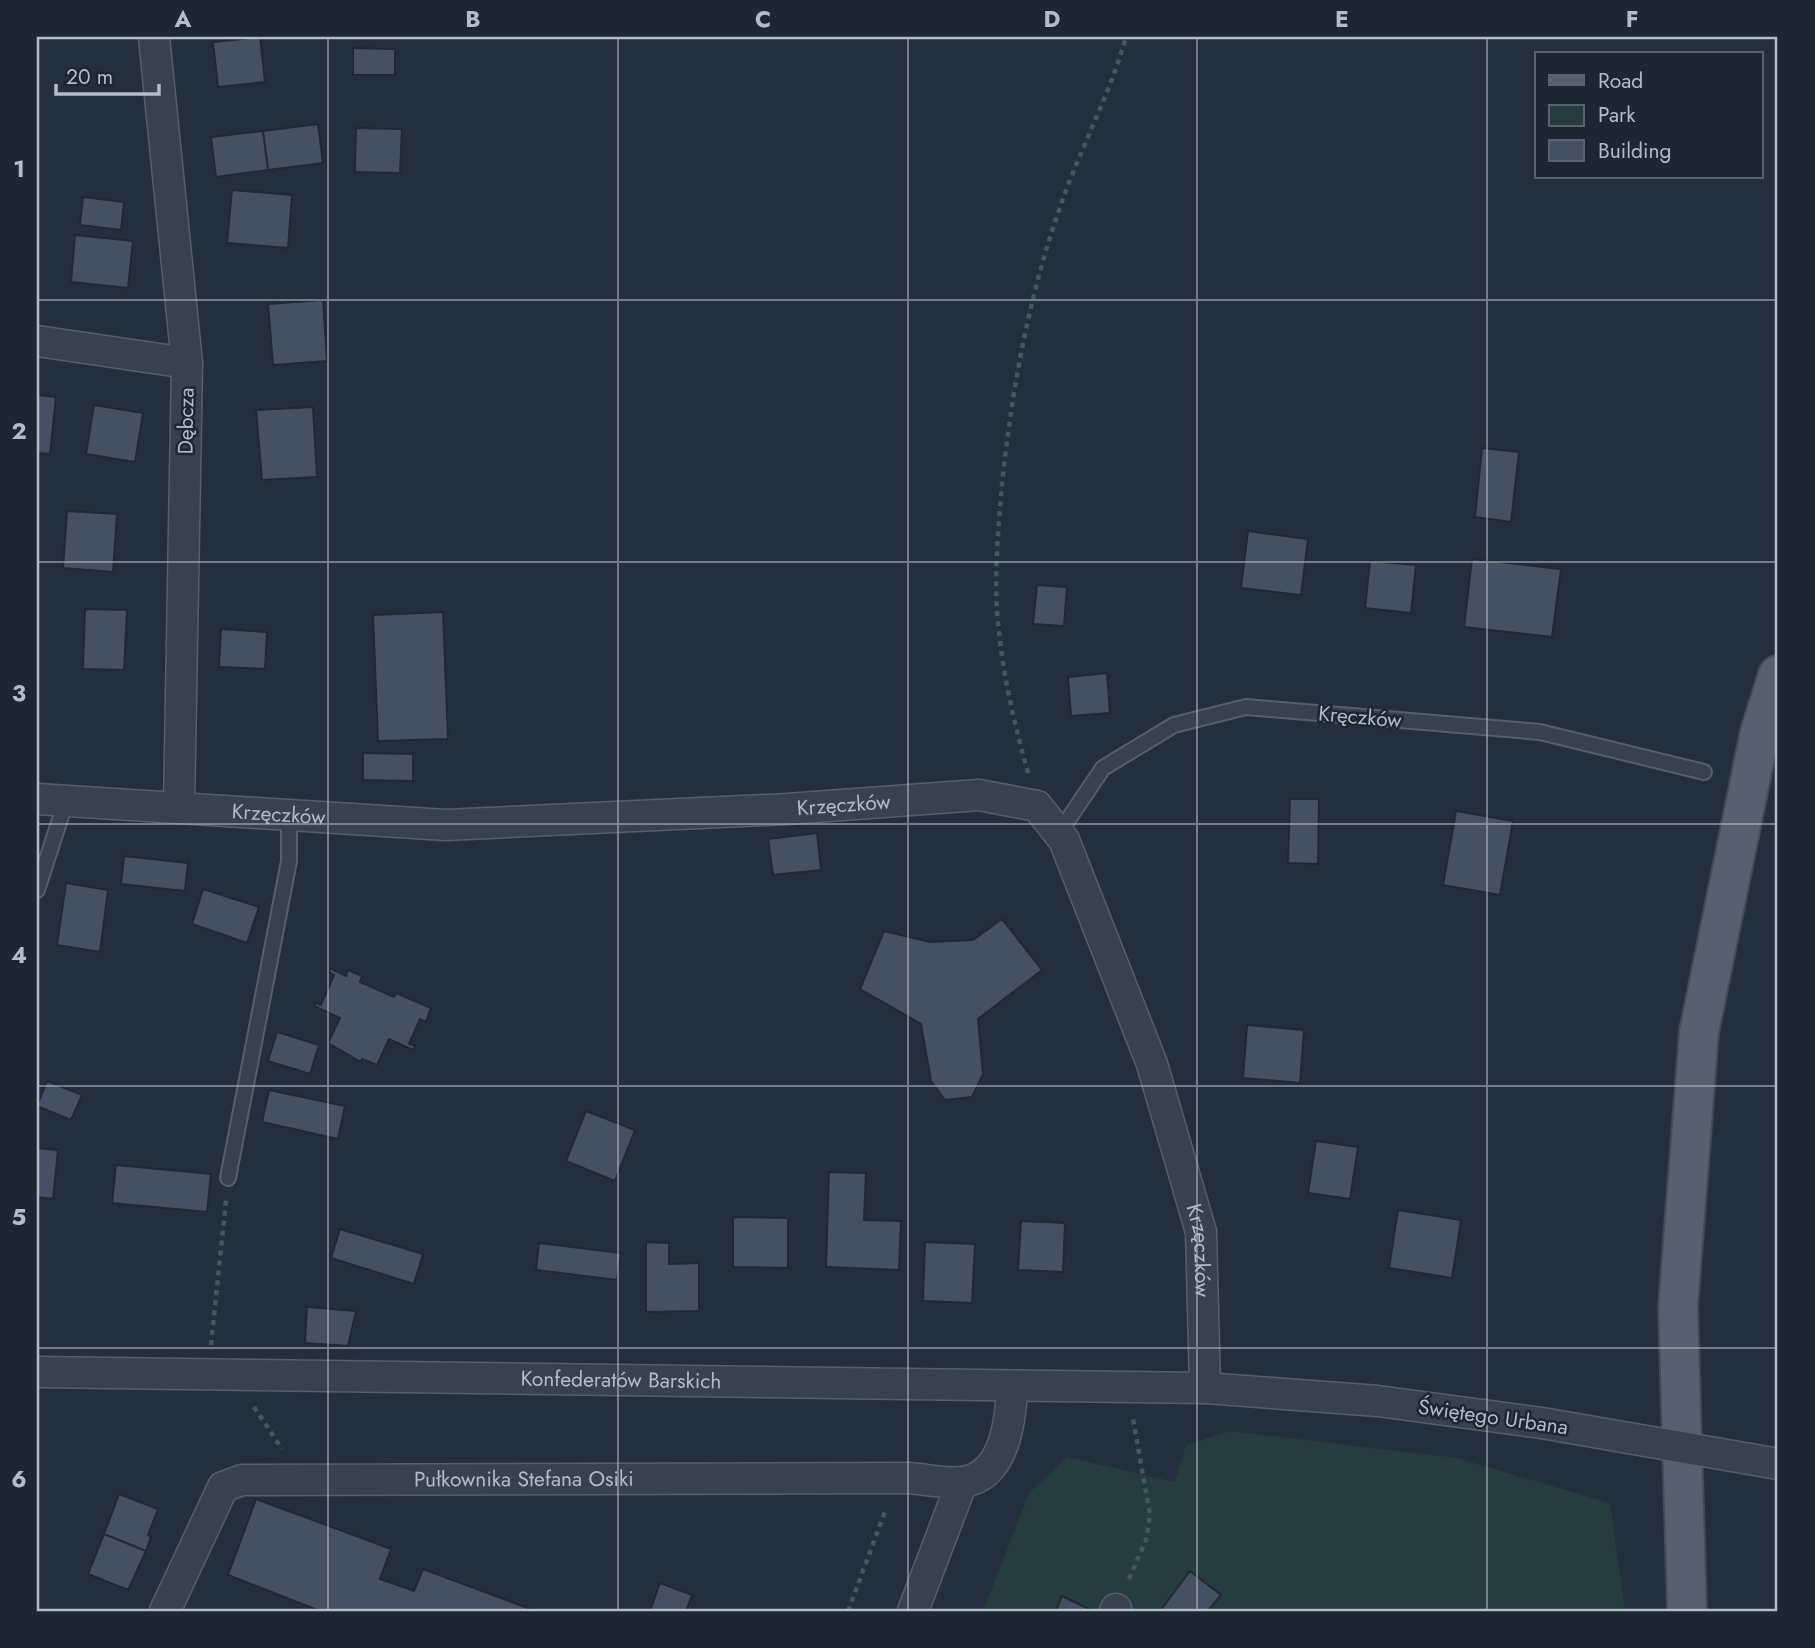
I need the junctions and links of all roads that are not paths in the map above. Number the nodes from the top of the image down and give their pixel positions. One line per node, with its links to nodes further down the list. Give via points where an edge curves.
1 (154, 37): 3 (street, Dębcza)
2 (37, 341): 3 (street)
3 (187, 363): 7 (street, Dębcza)
4 (1778, 675): 19 (main road, via 1760,732 1699,1032 1678,1307)
5 (1704, 772): 9 (lane, Kręczków, via 1540,732 1246,707 1174,725 1103,768)
6 (51, 800): 7 (street, Krzęczków); 10 (lane)
7 (179, 807): 8 (street, Krzęczków)
8 (289, 816): 9 (street, Krzęczków, via 446,825 979,795 1037,806); 11 (lane, via 289,861)
9 (1059, 833): 14 (street, Krzęczków, via 1152,1064 1200,1232)
10 (37, 890)
11 (228, 1178)
12 (37, 1372): 13 (street, Konfederatów Barskich)
13 (1012, 1386): 14 (street, Konfederatów Barskich); 16 (street, via 1011,1417 1003,1446 981,1476)
14 (1205, 1388): 15 (street, Świętego Urbana, bridge, via 1378,1401 1542,1423)
15 (1778, 1464)
16 (962, 1482): 17 (street, Pułkownika Stefana Osiki, via 908,1478 242,1480 223,1487); 18 (street)
17 (165, 1611)
18 (913, 1611)
19 (1687, 1611)

